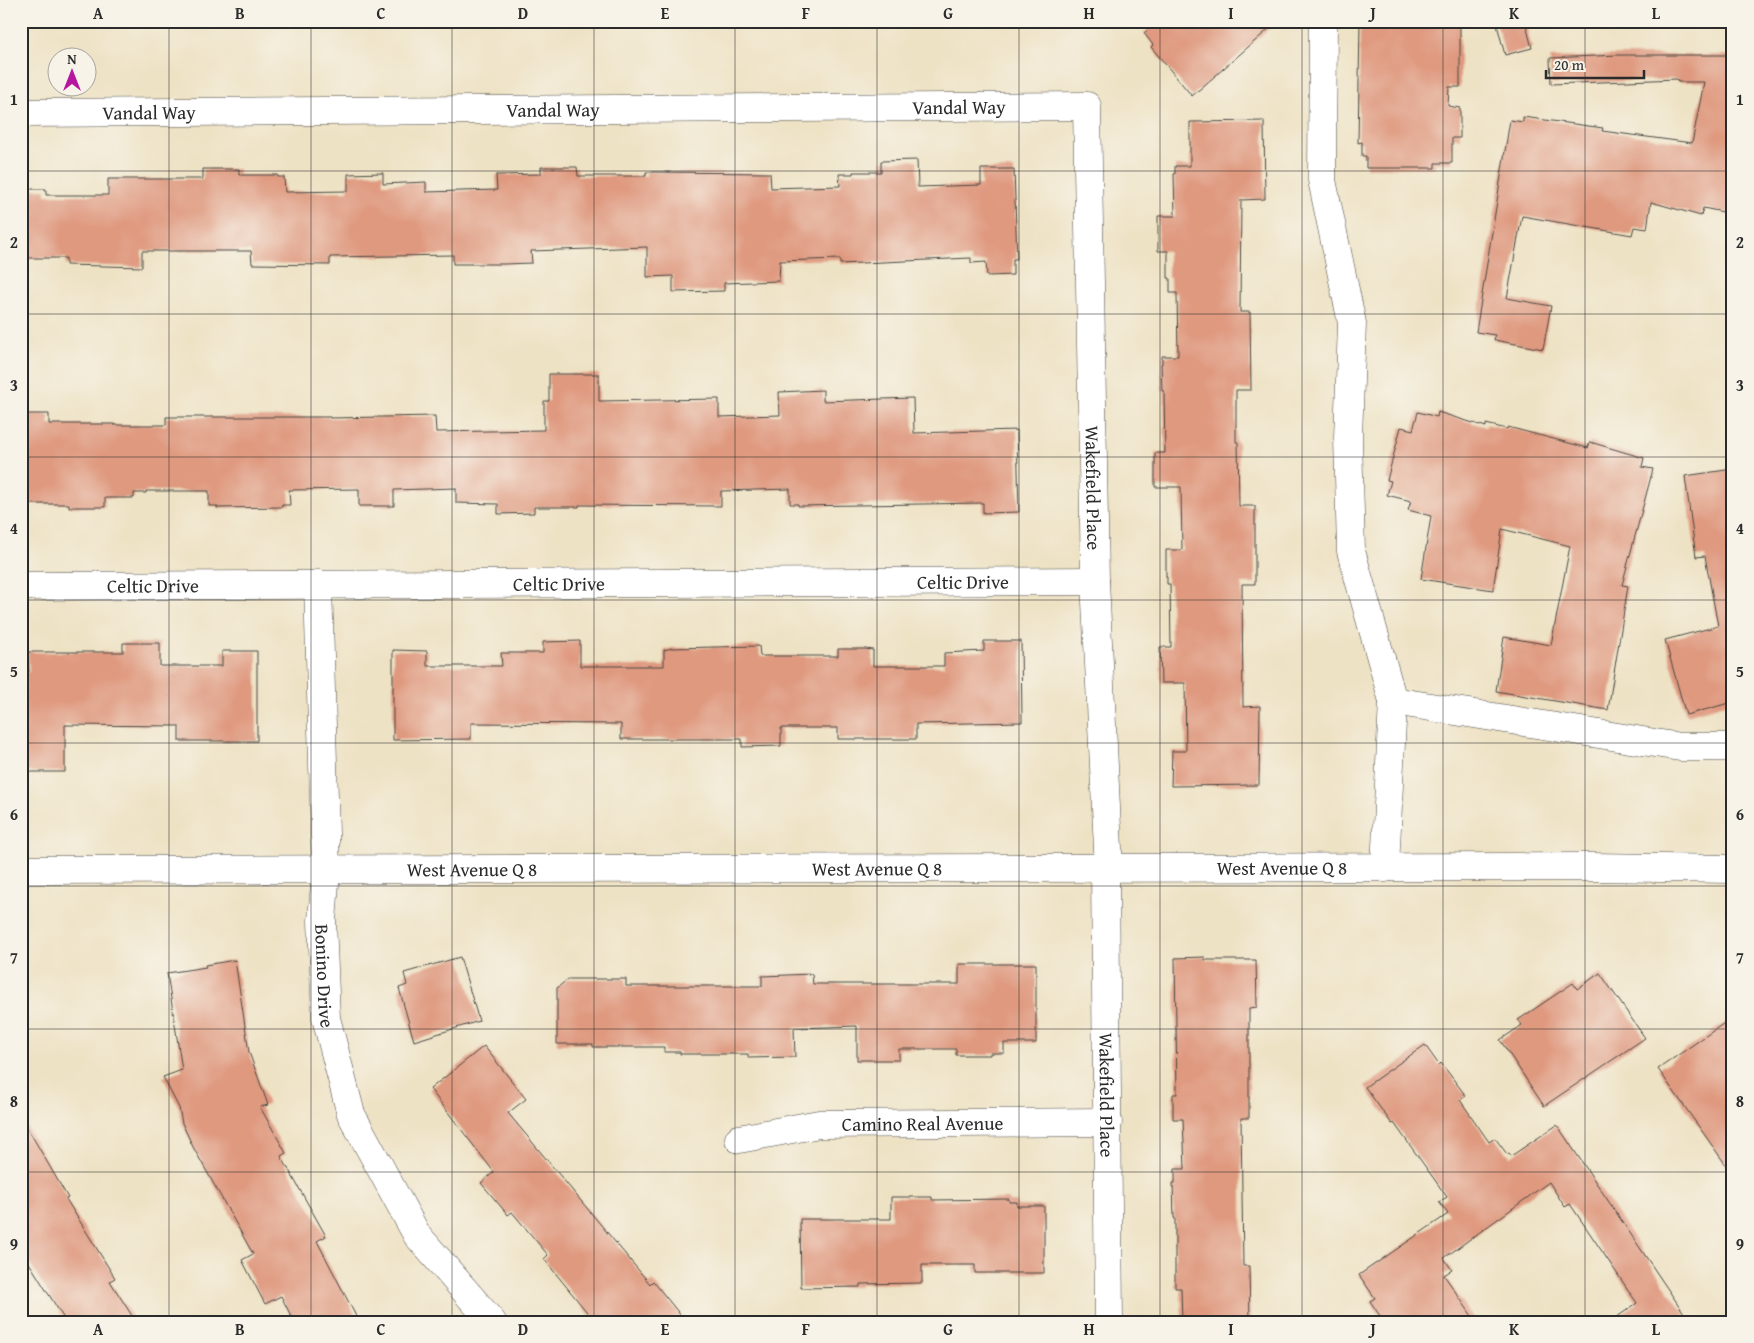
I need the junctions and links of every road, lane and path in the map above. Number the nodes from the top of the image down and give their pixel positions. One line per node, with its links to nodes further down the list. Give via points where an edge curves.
1 (1323, 21): 7 (street, via 1322,180 1352,323 1348,438 1351,551)
2 (1086, 106): 3 (street, Vandal Way); 4 (street, Wakefield Place)
3 (21, 113)
4 (1095, 581): 5 (street, Celtic Drive); 10 (street, Wakefield Place)
5 (318, 584): 6 (street, Celtic Drive); 13 (street, Bonino Drive)
6 (21, 586)
7 (1394, 701): 8 (street, via 1680,747); 9 (street)
8 (1733, 747)
9 (1385, 868): 10 (street, West Avenue Q 8); 11 (street, West Avenue Q 8)
10 (1107, 869): 13 (street, West Avenue Q 8); 14 (street, Wakefield Place)
11 (1733, 869)
12 (21, 870): 13 (street, West Avenue Q 8)
13 (326, 870): 16 (street, Bonino Drive, via 322,921 326,1018 351,1114 417,1235)
14 (1108, 1122): 15 (street, Camino Real Avenue, via 819,1124); 17 (street, Wakefield Place)
15 (739, 1139)
16 (492, 1322)
17 (1109, 1322)

